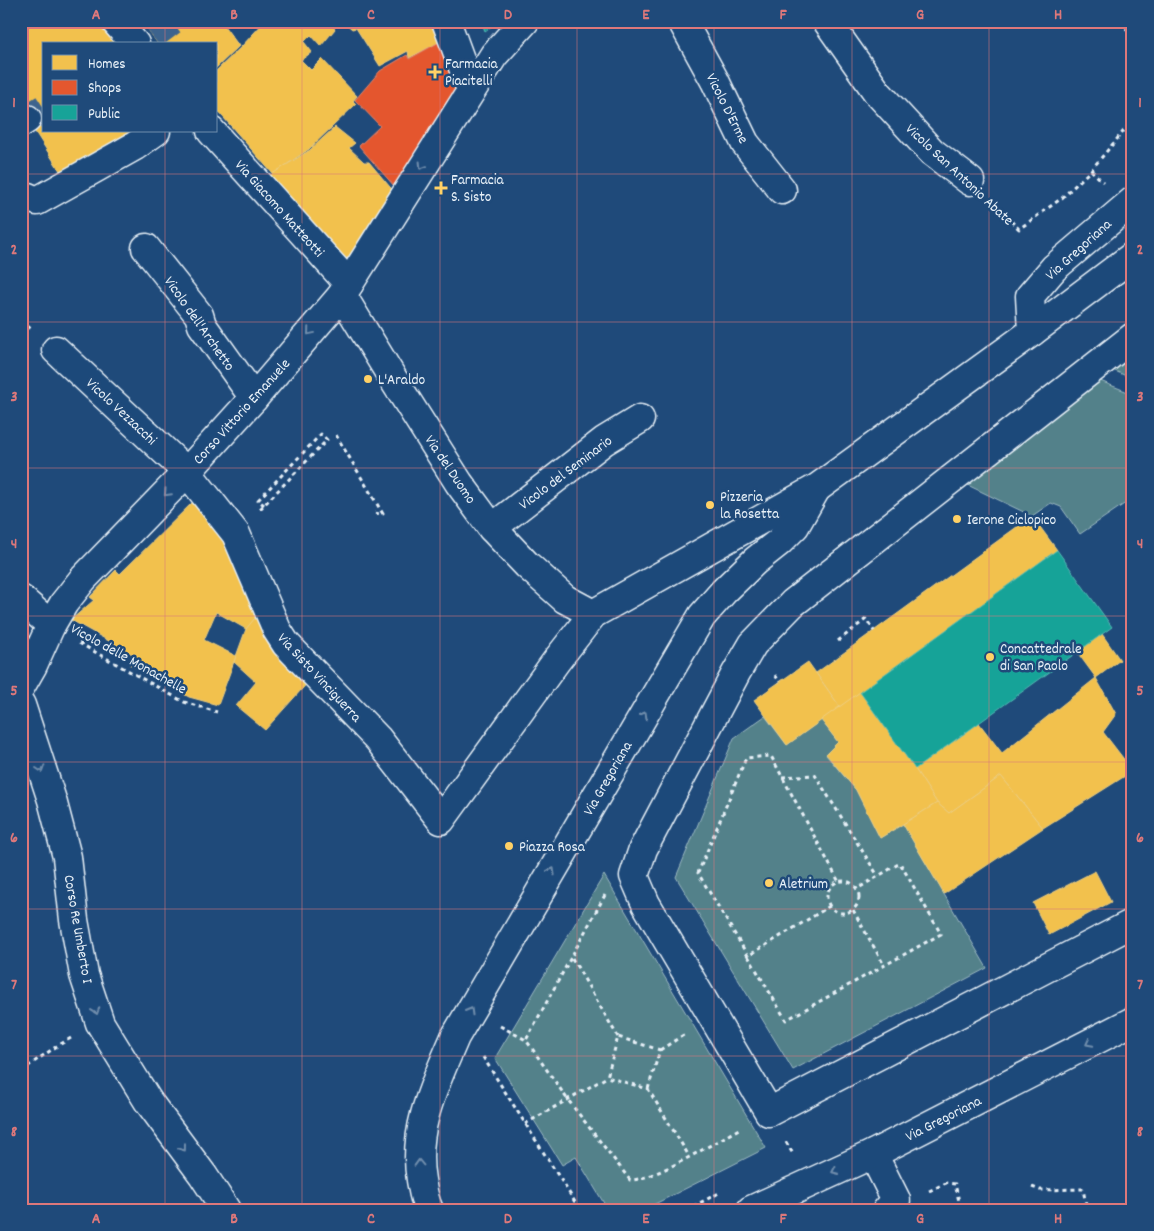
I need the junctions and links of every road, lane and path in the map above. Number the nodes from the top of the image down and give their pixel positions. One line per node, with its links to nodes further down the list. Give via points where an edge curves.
1 (115, 21): 8 (street)
2 (446, 21): 9 (street)
3 (525, 21): 9 (street, Corso Vittorio Emanuele, via 494,55)
4 (682, 21): 14 (street, Vicolo D'Erme, via 745,143)
5 (827, 21): 13 (street, Vicolo San Antonio Abate, via 877,92 932,152)
6 (1122, 21): 7 (path)
7 (1133, 40)
8 (142, 41)
9 (471, 89): 19 (street, Corso Vittorio Emanuele, one-way to 19)
10 (1133, 120): 13 (path, Vicolo San Antonio Abate, via 1091,170 1062,198 1019,229)
11 (155, 132): 15 (street, via 136,146)
12 (212, 132): 19 (street, Via Giacomo Matteotti)
13 (970, 181)
14 (782, 190)
15 (29, 197)
16 (1133, 201): 20 (street, Via Gregoriana, via 1054,268 1030,296)
17 (146, 248): 23 (street, Vicolo dell'Archetto, via 199,316 202,325)
18 (1133, 256): 20 (street)
19 (345, 290): 23 (street, Corso Vittorio Emanuele, one-way to 23); 30 (street, Via del Duomo, via 395,382 459,483)
20 (1032, 332): 27 (street)
21 (1133, 338): 50 (street, via 793,603 753,644 643,849 634,876 646,904 768,1112)
22 (56, 350): 26 (street, Vicolo Vezzacchi)
23 (254, 398): 26 (street, Corso Vittorio Emanuele)
24 (640, 419): 30 (street, Vicolo del Seminario, via 604,441)
25 (336, 435): 29 (path, via 383,514)
26 (187, 472): 31 (street, Via Sisto Vinciguerra); 34 (street, Corso Vittorio Emanuele, one-way to 34, via 83,579)
27 (817, 488): 33 (street); 70 (street, Via Gregoriana, one-way to 27, via 424,1201 418,1165 420,1130 454,1037 702,616 724,591 795,526)
28 (264, 505): 28 (path, via 258,500 321,434 327,440); 31 (path)
29 (372, 514)
30 (492, 528): 33 (street, Via del Duomo, via 565,599)
31 (236, 534): 33 (street, Via Sisto Vinciguerra, via 286,644 378,739 441,820)
32 (21, 598): 34 (street)
33 (593, 614)
34 (50, 625): 40 (street, Corso Vittorio Emanuele, via 34,666)
35 (874, 631): 36 (path, via 866,619)
36 (838, 641)
37 (78, 643): 42 (path, Vicolo delle Monachelle, via 184,702)
38 (775, 675): 39 (path)
39 (780, 682)
40 (21, 686)
41 (21, 705): 55 (street, Corso Re Umberto I, one-way to 55, via 67,857 84,975)
42 (217, 712)
43 (782, 777): 44 (path, via 815,775); 45 (path); 51 (path, via 771,756 746,758 698,873)
44 (878, 876): 47 (path); 53 (path, via 900,863 941,934)
45 (839, 882): 47 (path, via 849,882); 48 (path, via 828,893)
46 (608, 890): 52 (path)
47 (857, 890): 49 (path, via 859,900)
48 (830, 906): 49 (path, via 840,913); 51 (path)
49 (853, 910): 53 (path)
50 (1133, 923)
51 (748, 956): 53 (path, via 786,1020)
52 (572, 957): 57 (path); 58 (path)
53 (884, 965)
54 (1133, 1020): 65 (street, Via Gregoriana, one-way to 65)
55 (100, 1023): 60 (path, via 57,1046); 69 (street, Corso Re Umberto I, one-way to 69, via 148,1101)
56 (505, 1029): 58 (path)
57 (618, 1037): 61 (path); 62 (path, via 660,1050)
58 (526, 1040): 63 (path)
59 (481, 1054): 64 (path)
60 (21, 1071)
61 (606, 1077): 62 (path); 63 (path)
62 (648, 1089): 63 (path, via 689,1156 640,1180 630,1180)
63 (568, 1100): 64 (path)
64 (525, 1124): 71 (path)
65 (873, 1154): 73 (street, Via Gregoriana, one-way to 73); 74 (street, via 896,1200)
66 (946, 1183): 75 (path, via 957,1184)
67 (1032, 1187): 76 (path, via 1040,1190 1083,1190)
68 (726, 1189): 72 (path)
69 (226, 1210)
70 (429, 1210)
71 (580, 1210)
72 (686, 1210)
73 (751, 1210)
74 (887, 1210)
75 (961, 1210)
76 (1087, 1210)

